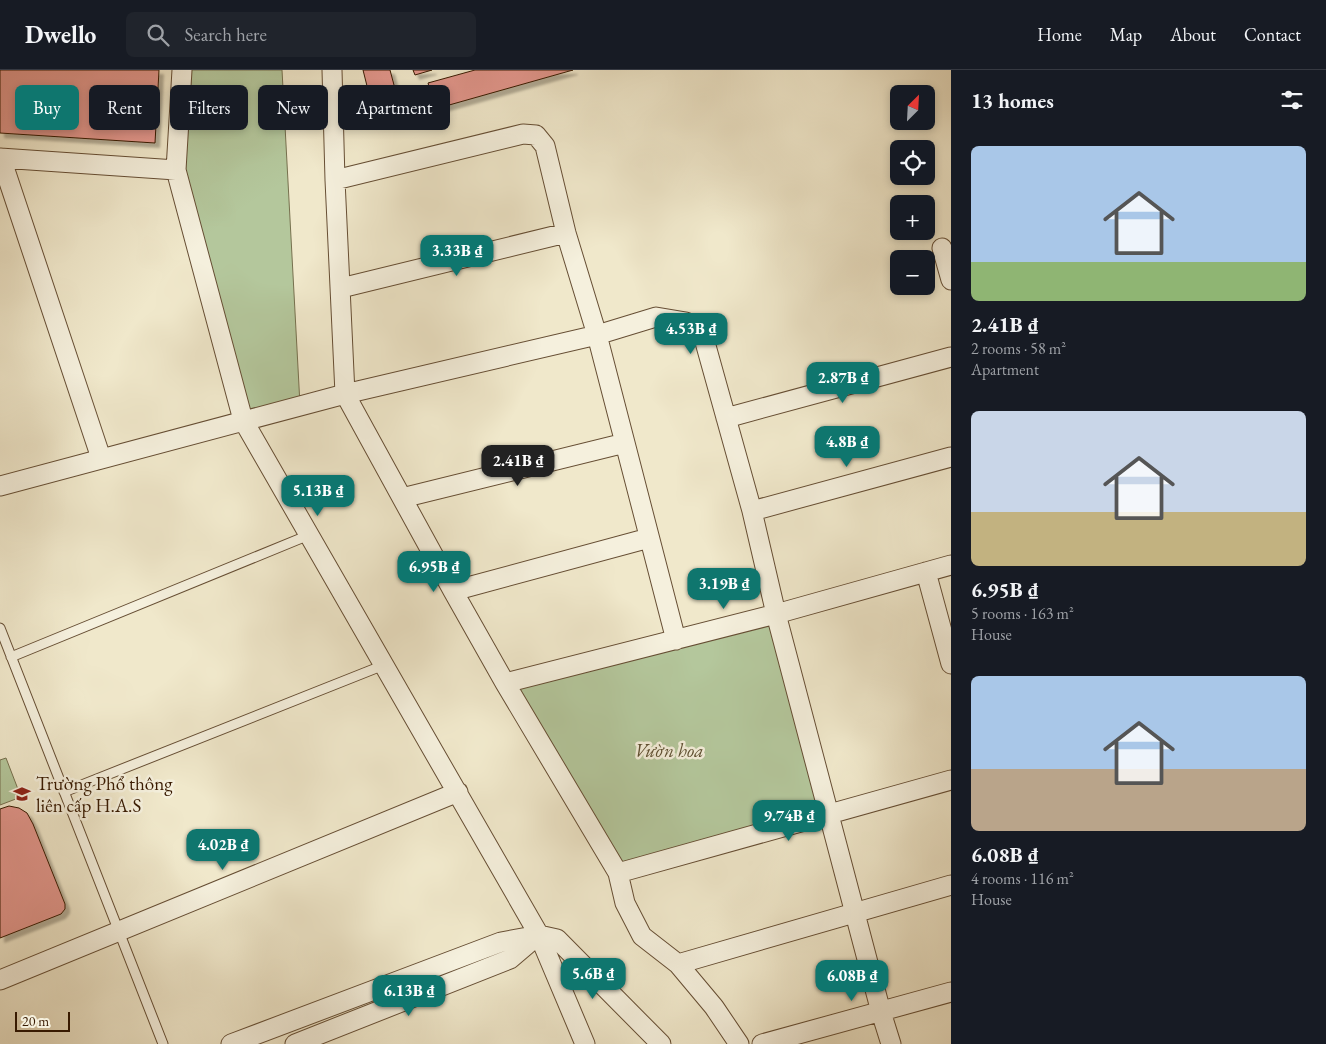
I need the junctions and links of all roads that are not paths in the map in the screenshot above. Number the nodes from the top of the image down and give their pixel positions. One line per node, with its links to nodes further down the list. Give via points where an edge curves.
1 (182, 70): 4 (street)
2 (332, 70): 5 (street)
3 (0, 158): 4 (street); 17 (street)
4 (176, 170): 14 (street)
5 (336, 180): 6 (street, via 524,134 536,135 545,146); 9 (street)
6 (566, 233): 9 (street); 10 (street)
7 (942, 248): 8 (street)
8 (951, 280)
9 (340, 288): 12 (street)
10 (596, 335): 12 (street); 13 (street, via 656,317 686,322 703,335); 15 (street)
11 (951, 357): 13 (street)
12 (346, 394): 14 (street); 19 (street)
13 (726, 418): 20 (street)
14 (243, 420): 17 (street); 21 (street)
15 (625, 442): 19 (street); 22 (street)
16 (951, 457): 20 (street)
17 (101, 458): 18 (street)
18 (0, 486)
19 (402, 498): 25 (street)
20 (752, 511): 26 (street)
21 (309, 535): 29 (lane); 31 (street)
22 (649, 538): 25 (street); 28 (street)
23 (951, 565): 24 (street)
24 (926, 572): 26 (street); 30 (street)
25 (453, 591): 32 (street)
26 (776, 614): 28 (street); 36 (street)
27 (0, 628): 29 (lane)
28 (676, 640): 32 (street)
29 (11, 657): 34 (lane)
30 (951, 664)
31 (384, 665): 34 (lane); 35 (street)
32 (505, 683): 37 (street)
33 (951, 780): 36 (street)
34 (64, 792): 40 (lane)
35 (458, 792): 40 (street); 41 (street)
36 (828, 814): 37 (street); 39 (street)
37 (618, 872): 42 (street, via 625,902 642,936)
38 (951, 885): 39 (street)
39 (854, 912): 42 (street); 45 (street)
40 (119, 932): 43 (street); 46 (lane)
41 (540, 935): 47 (street, via 501,942); 48 (street, via 510,959); 49 (street); 50 (street, via 556,940)
42 (678, 964): 51 (street, via 714,1007)
43 (0, 980)
44 (951, 992): 45 (street)
45 (881, 1012): 52 (street); 53 (street)
46 (163, 1044)
47 (231, 1044)
48 (296, 1044)
49 (584, 1044)
50 (661, 1044)
51 (739, 1044)
52 (762, 1044)
53 (891, 1044)

